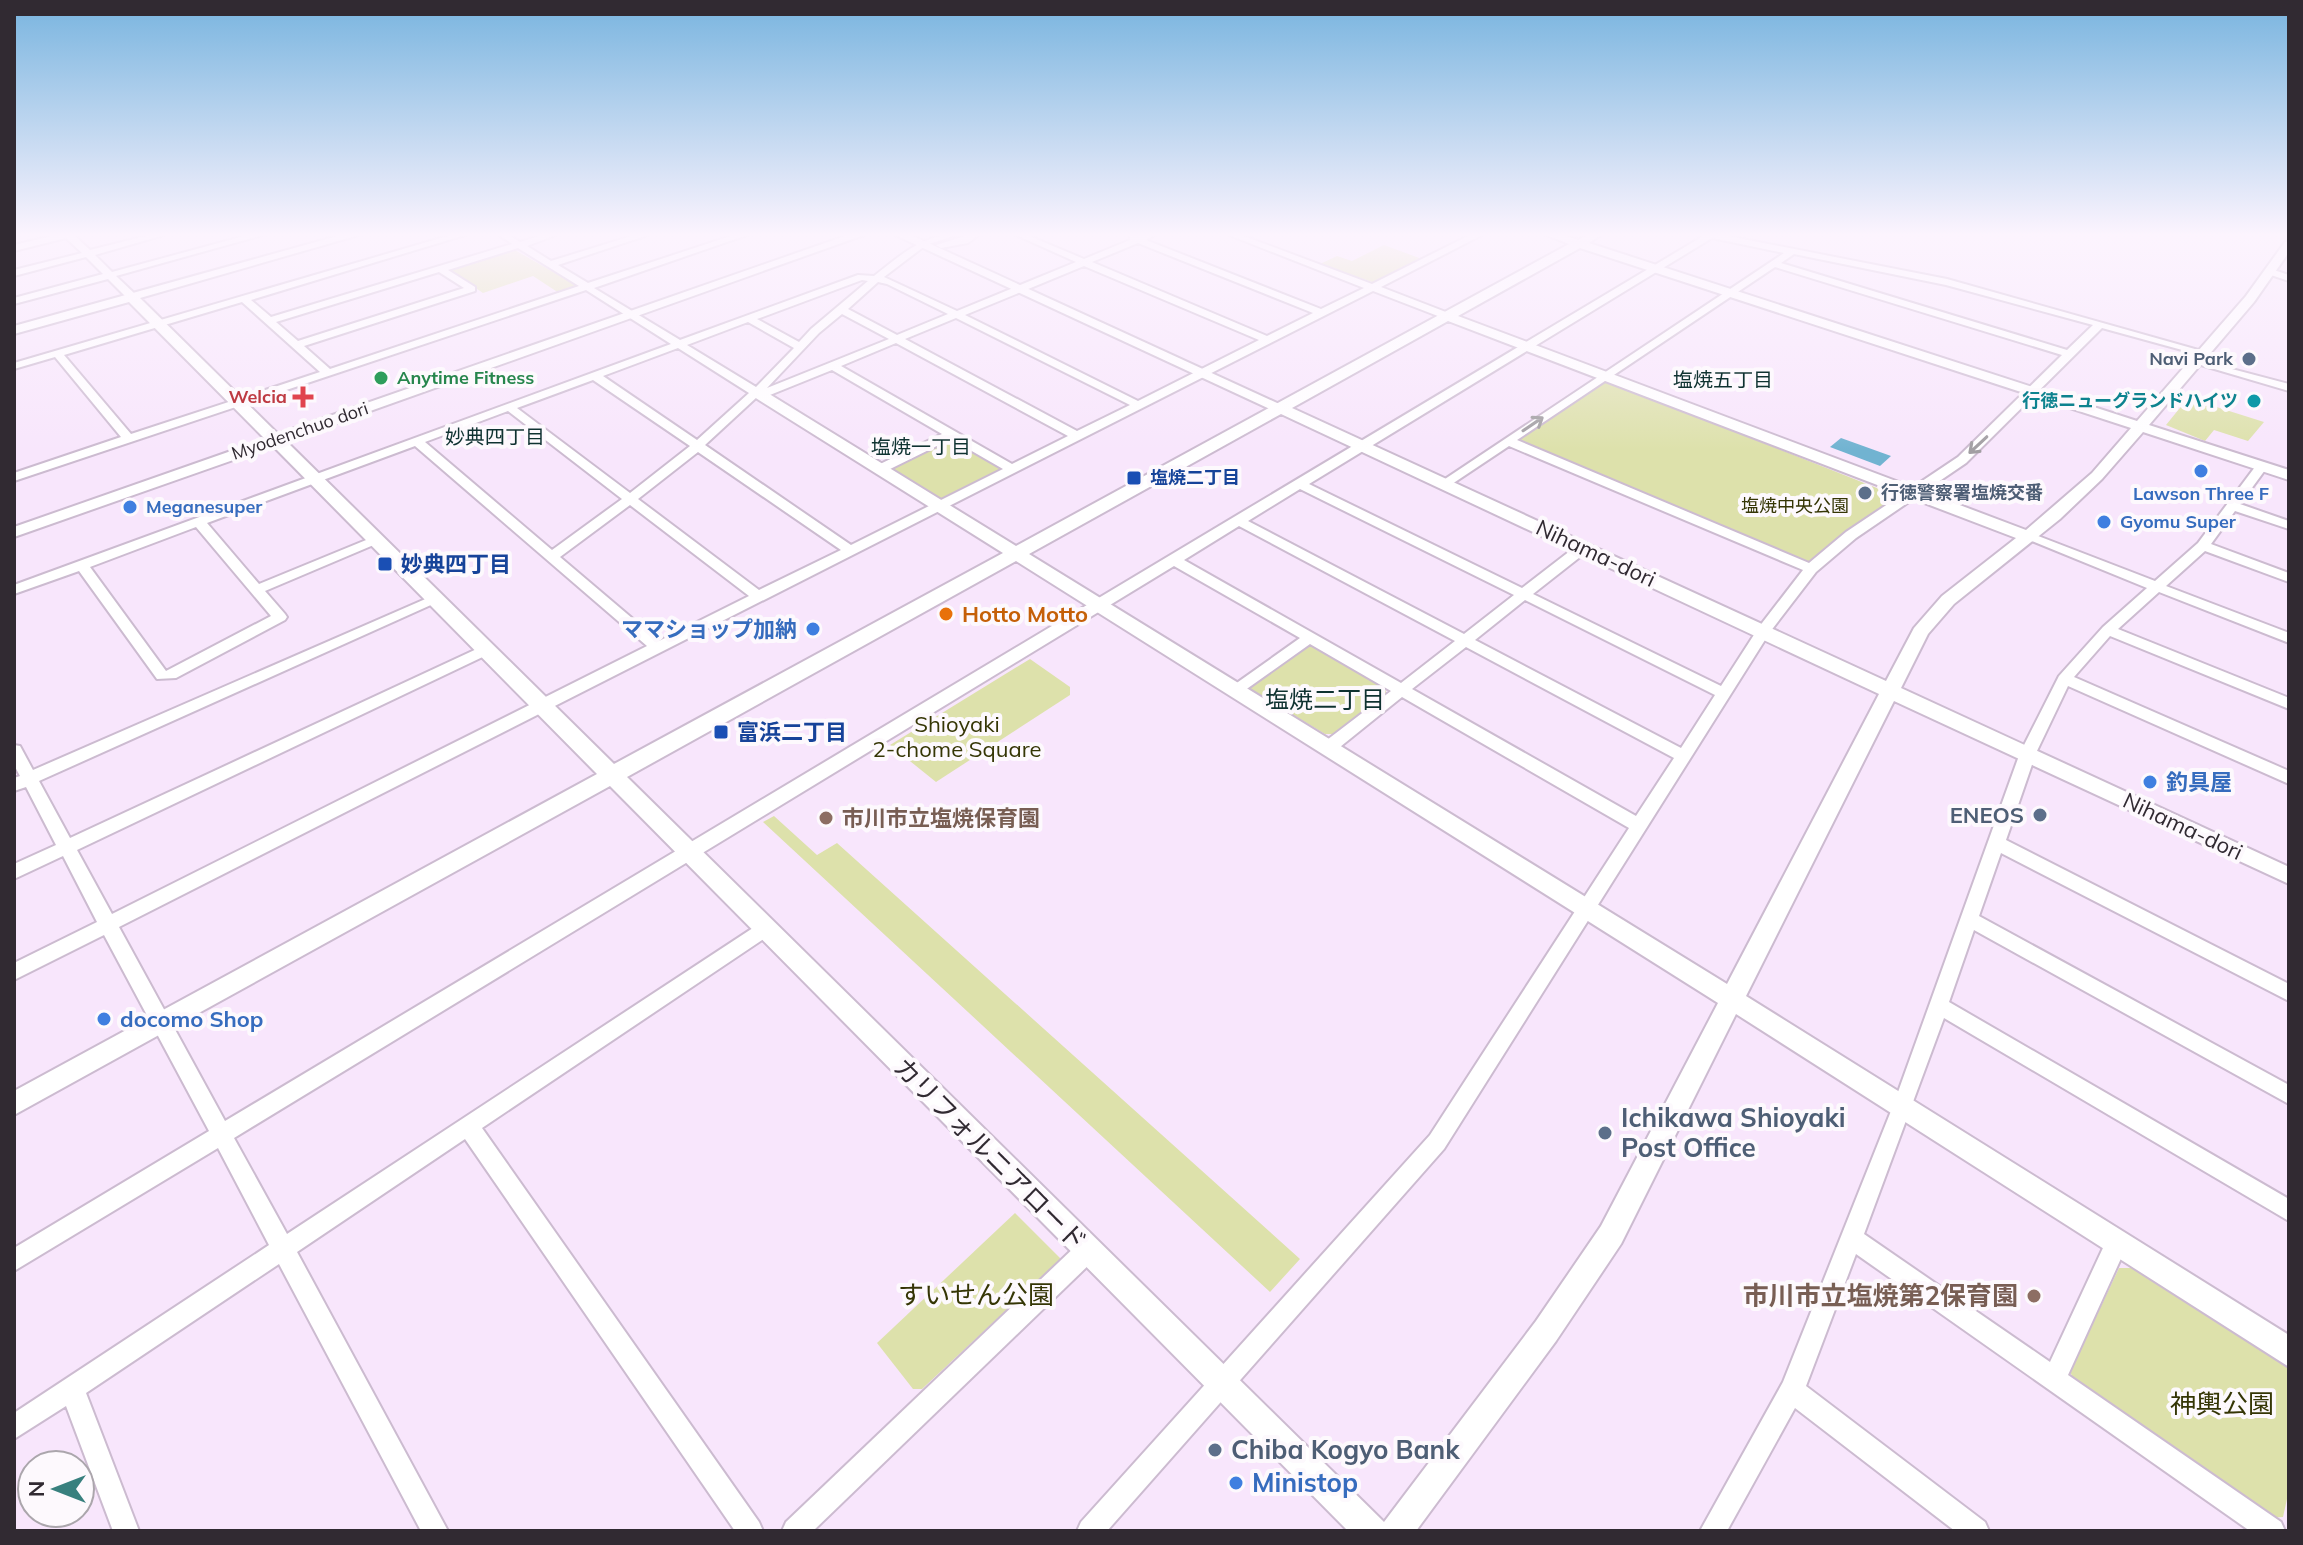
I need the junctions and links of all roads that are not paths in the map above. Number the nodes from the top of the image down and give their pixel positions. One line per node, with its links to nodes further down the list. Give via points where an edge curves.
1 (96, 307): 34 (street)
2 (142, 307): 32 (street, カリフォルニアロード)
3 (216, 307): 32 (street)
4 (253, 307): 31 (street)
5 (315, 307): 31 (street)
6 (415, 307): 38 (street)
7 (526, 307): 47 (street)
8 (619, 307): 28 (street)
9 (653, 307): 28 (street, Myodenchuo dori)
10 (777, 307): 30 (street)
11 (942, 307): 27 (street)
12 (973, 307): 27 (street)
13 (1062, 307): 46 (main road, Nihama-dori)
14 (1190, 307): 36 (street)
15 (1306, 307): 26 (street)
16 (1333, 307): 26 (street)
17 (1424, 307): 29 (street)
18 (1463, 307): 29 (street)
19 (1592, 307): 40 (street)
20 (1710, 307): 49 (street)
21 (1774, 307): 51 (street)
22 (1915, 307): 42 (street)
23 (2035, 307): 33 (street)
24 (2242, 307): 43 (street)
25 (841, 309): 35 (street); 39 (street)
26 (1321, 313): 36 (street)
27 (956, 314): 35 (street); 54 (street)
28 (631, 315): 37 (street); 61 (street, Myodenchuo dori)
29 (1447, 316): 40 (street); 56 (street)
30 (748, 318): 37 (street); 39 (street)
31 (269, 321): 38 (street)
32 (158, 324): 41 (street); 53 (street, カリフォルニアロード)
33 (2098, 326): 42 (street); 43 (street)
34 (14, 330)
35 (895, 339): 44 (street); 59 (street)
36 (1267, 340): 46 (street)
37 (679, 343): 48 (street); 52 (street)
38 (297, 345): 47 (street)
39 (800, 347): 52 (street)
40 (1527, 347): 49 (street); 65 (street)
41 (57, 353): 45 (street); 60 (street)
42 (2069, 354): 51 (street)
43 (2201, 357): 50 (street); 57 (street)
44 (832, 365): 52 (street); 58 (street)
45 (14, 366)
46 (1204, 372): 54 (street); 56 (main road, Nihama-dori)
47 (328, 373): 53 (street)
48 (594, 375): 55 (street); 64 (street)
49 (1605, 376): 63 (street, one-way to 49); 74 (street)
50 (2289, 388)
51 (2033, 391): 57 (street); 74 (street, one-way to 74, via 1969,453)
52 (758, 394): 64 (street); 67 (street)
53 (237, 403): 60 (street); 61 (street, カリフォルニアロード)
54 (1138, 405): 59 (street)
55 (509, 407): 62 (street); 75 (street)
56 (1280, 408): 65 (street, Nihama-dori); 87 (street)
57 (2140, 426): 66 (street); 82 (street, via 2088,485)
58 (951, 434): 67 (street); 68 (street)
59 (1077, 436): 68 (street)
60 (129, 439): 69 (street)
61 (274, 440): 71 (street, カリフォルニアロード); 81 (street, Myodenchuo dori)
62 (417, 441): 71 (street); 88 (street)
63 (1508, 441): 72 (street); 91 (street)
64 (696, 445): 75 (street); 86 (street)
65 (1363, 446): 72 (street, Nihama-dori); 73 (street)
66 (2262, 466): 70 (street); 77 (street)
67 (880, 469): 76 (street)
68 (1012, 469): 76 (street)
69 (16, 473)
70 (2289, 475)
71 (314, 479): 79 (street); 83 (street, カリフォルニアロード)
72 (1445, 483): 85 (street, Nihama-dori)
73 (1300, 484): 78 (street); 96 (street)
74 (1912, 493): 82 (street); 91 (street)
75 (631, 499): 88 (street); 97 (street)
76 (939, 505): 86 (street); 87 (street)
77 (2234, 506): 80 (street); 84 (street)
78 (1239, 521): 89 (street); 104 (street)
79 (199, 522): 90 (street); 94 (street)
80 (2289, 525)
81 (14, 532)
82 (2028, 537): 93 (street); 108 (street, via 1933,615)
83 (376, 541): 94 (street); 98 (street, カリフォルニアロード)
84 (2203, 546): 92 (street); 93 (street)
85 (1584, 547): 96 (street); 100 (street, Nihama-dori)
86 (850, 550): 97 (street)
87 (1016, 552): 99 (street); 118 (street)
88 (551, 557): 105 (street)
89 (1174, 560): 99 (street); 102 (street)
90 (82, 565): 94 (street, via 162,676 277,621 280,617); 95 (street)
91 (1811, 569): 100 (street)
92 (2289, 578)
93 (2156, 586): 101 (street); 103 (street)
94 (258, 589)
95 (14, 590)
96 (1523, 594): 104 (street); 111 (street)
97 (758, 596): 105 (street)
98 (435, 600): 106 (street, カリフォルニアロード); 120 (street)
99 (1099, 605): 109 (street); 124 (street)
100 (1764, 630): 108 (street, Nihama-dori); 111 (street)
101 (2108, 630): 107 (street); 112 (street)
102 (1309, 638): 109 (street); 110 (street)
103 (2289, 638)
104 (1465, 640): 110 (street); 117 (street)
105 (657, 647): 113 (street)
106 (486, 650): 113 (street, カリフォルニアロード); 123 (street)
107 (2064, 679): 116 (street); 119 (street)
108 (1889, 688): 116 (street, Nihama-dori); 133 (street)
109 (1236, 690): 114 (street)
110 (1401, 690): 114 (street); 121 (street)
111 (1725, 694): 117 (street)
112 (2289, 704)
113 (541, 706): 118 (street, カリフォルニアロード); 129 (street)
114 (1329, 747): 127 (street)
115 (14, 750): 120 (street)
116 (2028, 753): 122 (street); 126 (street, Nihama-dori)
117 (1684, 756): 121 (street)
118 (611, 776): 124 (street, カリフォルニアロード); 135 (street)
119 (2289, 778)
120 (22, 782): 123 (street)
121 (1638, 825): 127 (street)
122 (1997, 843): 128 (street); 132 (street)
123 (66, 847): 125 (street); 129 (street)
124 (688, 852): 130 (street, カリフォルニアロード); 140 (street)
125 (14, 872)
126 (2289, 876)
127 (1588, 907): 133 (street); 149 (street, via 1437,1142)
128 (1969, 919): 134 (street); 136 (street)
129 (109, 925): 131 (street); 135 (street)
130 (765, 929): 139 (street); 145 (street, カリフォルニアロード)
131 (14, 972)
132 (2289, 993)
133 (1734, 999): 138 (street); 159 (street, via 1611,1235)
134 (1938, 1005): 138 (street); 141 (street)
135 (162, 1023): 137 (street); 140 (street)
136 (2289, 1095)
137 (14, 1104)
138 (1903, 1106): 142 (street); 143 (street)
139 (469, 1127): 144 (street); 155 (street)
140 (222, 1135): 144 (street); 146 (street)
141 (2289, 1211)
142 (1853, 1239): 148 (street); 151 (street)
143 (2117, 1243): 147 (street); 148 (street)
144 (283, 1249): 150 (street); 154 (street)
145 (1087, 1251): 149 (street, カリフォルニアロード); 156 (street)
146 (14, 1260)
147 (2289, 1352)
148 (2054, 1379): 162 (street)
149 (1222, 1384): 157 (street); 158 (street, カリフォルニアロード)
150 (72, 1389): 152 (street); 153 (street)
151 (1792, 1390): 160 (street); 161 (street)
152 (14, 1427)
153 (126, 1531)
154 (435, 1531)
155 (750, 1531)
156 (795, 1531)
157 (1090, 1531)
158 (1371, 1531)
159 (1396, 1531)
160 (1713, 1531)
161 (1976, 1531)
162 (2272, 1531)

